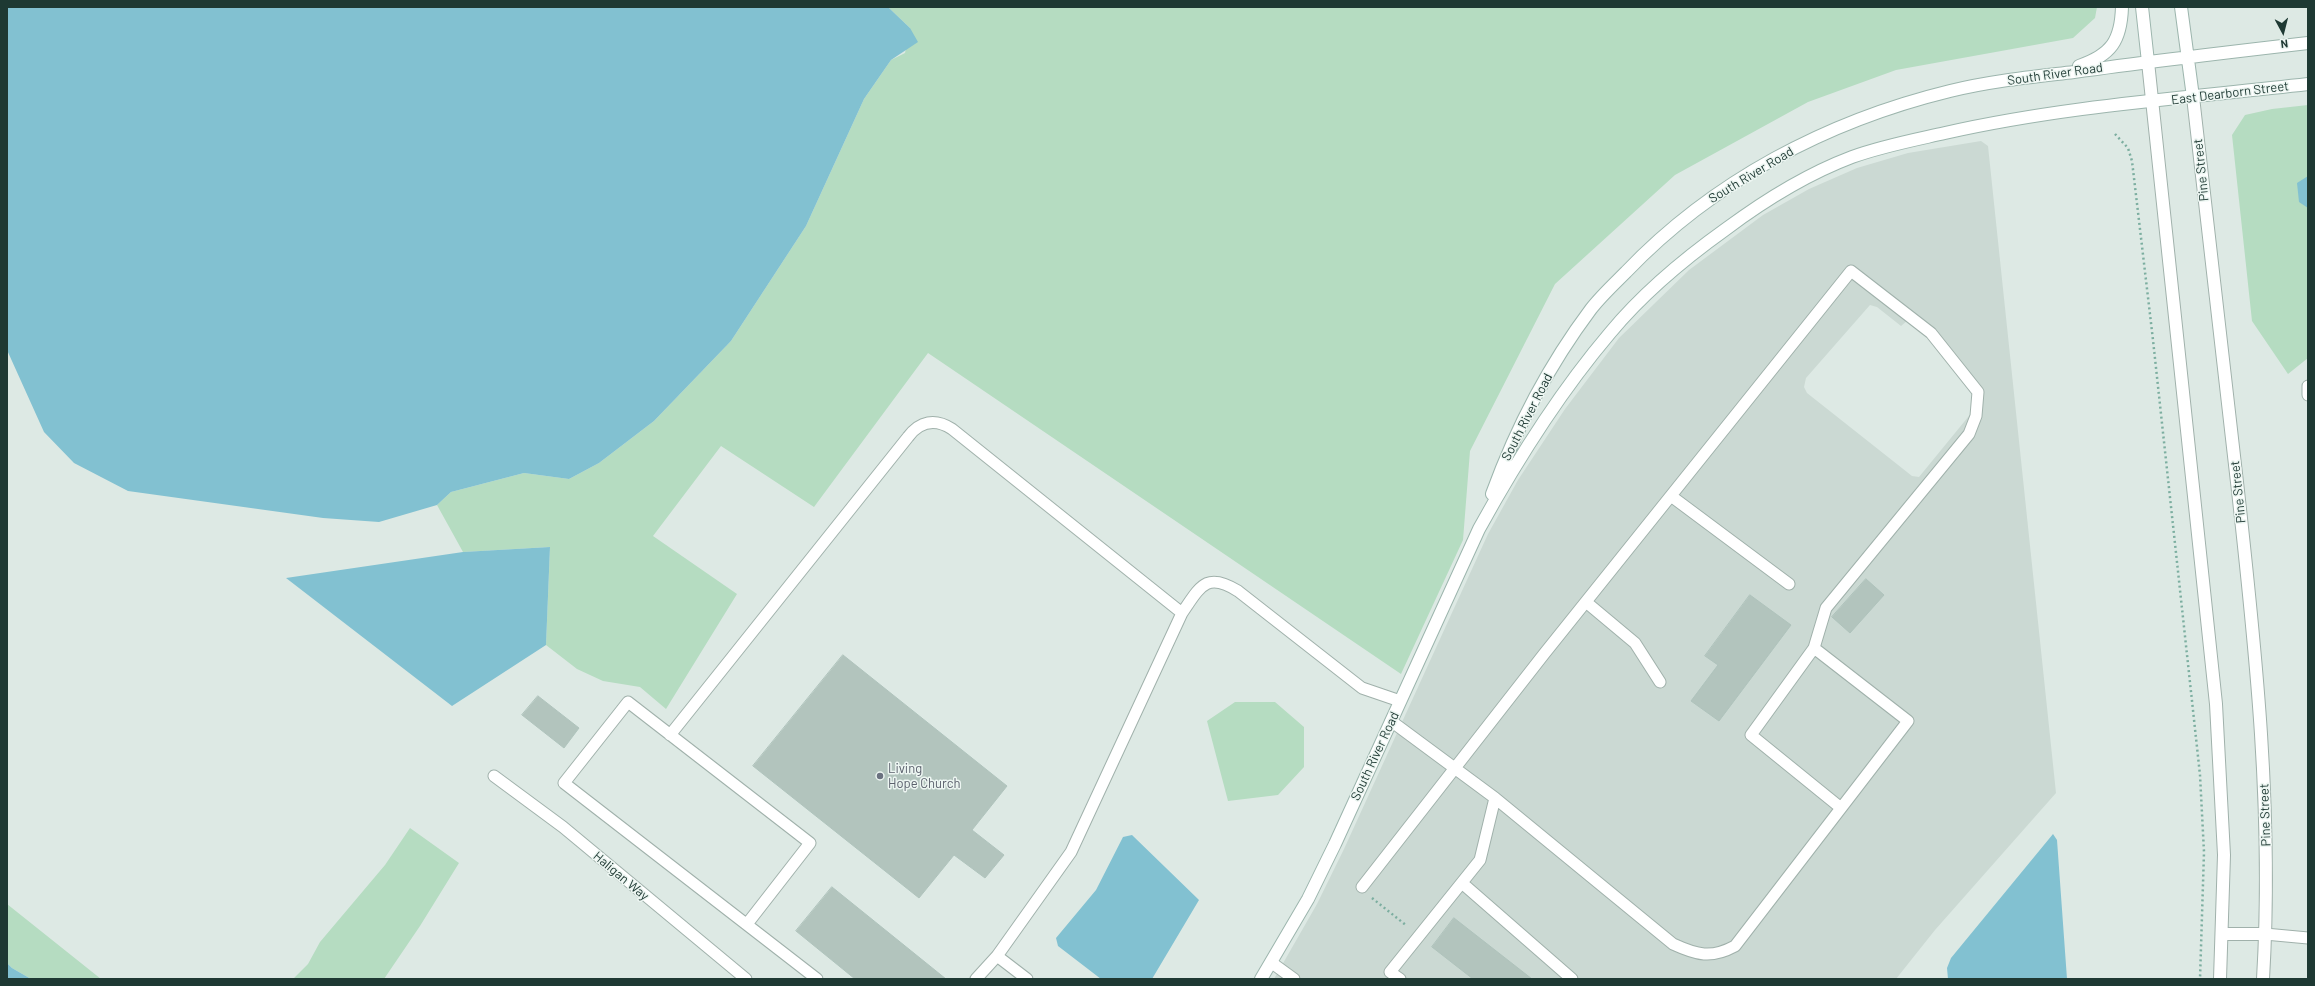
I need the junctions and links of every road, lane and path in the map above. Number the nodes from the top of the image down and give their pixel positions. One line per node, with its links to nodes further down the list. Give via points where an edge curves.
1 (2122, 7): 7 (main road, via 2116,41 2106,53)
2 (2142, 7): 6 (main road)
3 (2181, 7): 5 (main road, Pine Street)
4 (2308, 44): 5 (main road)
5 (2188, 56): 6 (main road, South River Road); 9 (main road, Pine Street)
6 (2148, 62): 7 (main road, South River Road); 10 (main road)
7 (2059, 73): 15 (main road, South River Road, via 1951,90 1859,118 1822,133 1751,172 1676,224 1592,307 1540,386 1504,460)
8 (2308, 84): 9 (main road, East Dearborn Street)
9 (2193, 97): 10 (main road, East Dearborn Street); 32 (main road, Pine Street, via 2256,658 2265,798)
10 (2152, 102): 15 (main road, South River Road, via 1994,122 1919,139 1853,157 1804,179 1758,205 1683,261 1611,331 1553,408 1509,474); 31 (main road, via 2216,704 2224,855)
11 (2115, 134): 45 (path, via 2128,148 2132,161 2200,776 2204,852)
12 (2308, 386): 13 (lane)
13 (2308, 395)
14 (1671, 496): 16 (lane); 17 (lane); 19 (lane, via 1851,271 1931,333 1978,392 1976,416 1970,434 1826,608)
15 (1479, 529): 21 (main road, South River Road)
16 (1789, 584)
17 (1586, 602): 20 (lane, via 1635,643); 24 (lane)
18 (1182, 613): 21 (lane, via 1199,590 1210,582 1219,581 1238,591 1362,688); 23 (lane, via 952,429 940,423 928,422 917,427 908,437); 35 (lane, via 1071,852)
19 (1814, 648): 27 (lane, via 1751,734); 27 (lane, via 1908,721)
20 (1660, 682)
21 (1400, 702): 22 (main road, South River Road)
22 (1391, 721): 24 (lane); 36 (main road, South River Road, via 1308,899)
23 (670, 735): 30 (lane, via 810,843); 30 (lane, via 628,702 564,784)
24 (1455, 768): 26 (lane); 29 (lane)
25 (494, 776): 37 (lane, Haligan Way, via 563,827)
26 (1495, 798): 27 (lane, via 1673,944 1696,954 1722,954 1735,946); 28 (lane, via 1480,860)
27 (1841, 808)
28 (1462, 883): 33 (lane); 44 (lane)
29 (1365, 891): 33 (path)
30 (747, 924): 38 (lane)
31 (2222, 934): 32 (main road); 46 (main road)
32 (2265, 934): 34 (lane); 47 (main road, Pine Street)
33 (1419, 936): 43 (lane, via 1390,972)
34 (2308, 938)
35 (997, 956): 39 (lane); 40 (lane)
36 (1272, 963): 41 (main road, South River Road); 42 (lane)
37 (746, 979)
38 (816, 979)
39 (976, 979)
40 (1027, 979)
41 (1261, 979)
42 (1294, 979)
43 (1400, 979)
44 (1572, 979)
45 (2200, 979)
46 (2220, 979)
47 (2263, 979)

